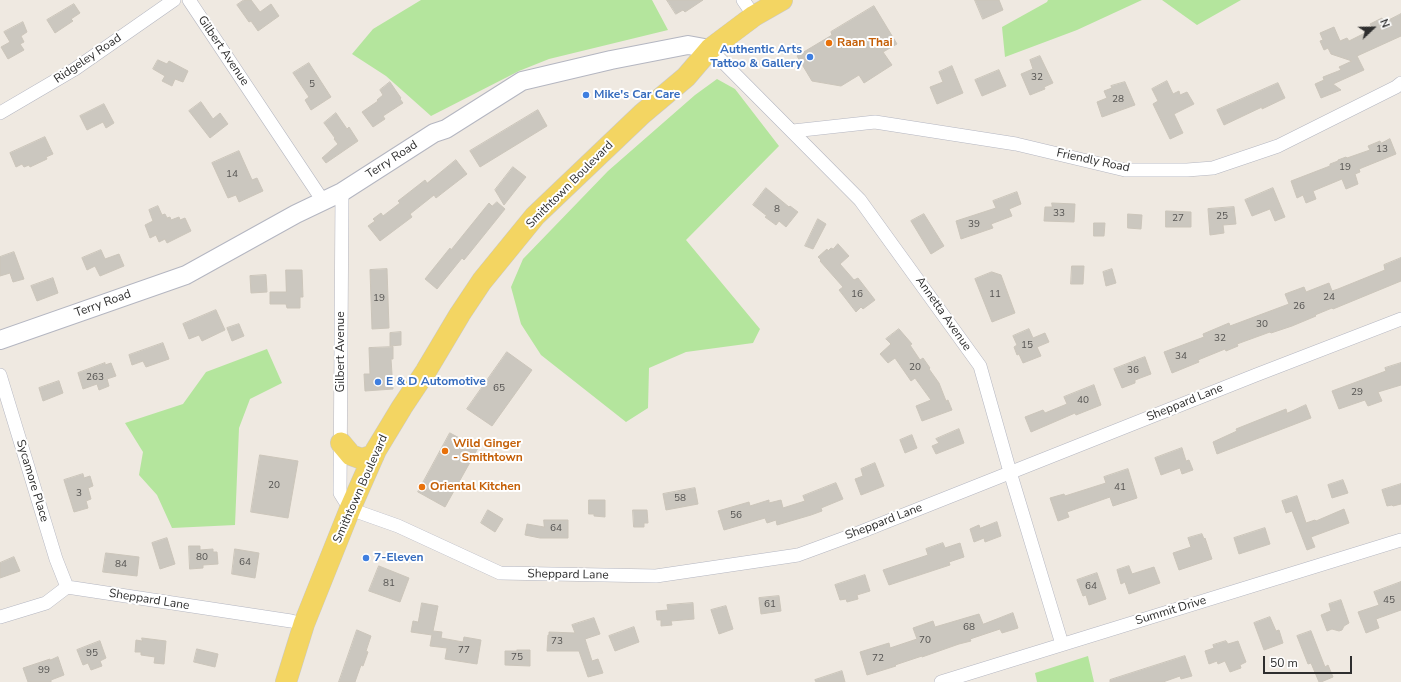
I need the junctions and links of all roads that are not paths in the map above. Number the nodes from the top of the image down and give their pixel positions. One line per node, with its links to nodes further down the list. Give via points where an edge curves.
1 (174, 0): 7 (street, Ridgeley Road, via 76,69)
2 (189, 0): 10 (street, Gilbert Avenue)
3 (782, 0): 4 (main road)
4 (749, 8): 5 (main road)
5 (710, 49): 8 (street, Annetta Avenue); 9 (street, Terry Road, via 688,44 522,81 446,129 434,132); 15 (main road, Smithtown Boulevard, via 686,77 642,114 535,216 482,281)
6 (1401, 83): 8 (street, Friendly Road, via 1396,88 1278,146 1213,168 1125,170 1016,144 875,122)
7 (0, 113)
8 (792, 131): 16 (street, Annetta Avenue, via 860,200 980,366)
9 (342, 192): 10 (street, Terry Road); 14 (street, Gilbert Avenue)
10 (323, 201): 12 (street, Terry Road, via 186,275)
11 (1401, 319): 16 (street, Sheppard Lane)
12 (0, 340)
13 (0, 375): 19 (street, Sycamore Place, via 56,559)
14 (341, 443): 15 (main road, via 350,455 362,459); 17 (street, Gilbert Avenue, via 340,493)
15 (374, 455): 17 (main road, Smithtown Boulevard)
16 (1010, 472): 17 (street, Sheppard Lane, via 798,555 656,576 500,573 398,526); 22 (street, Annetta Avenue)
17 (350, 509): 21 (main road, Smithtown Boulevard)
18 (1401, 540): 22 (street, Summit Drive)
19 (67, 587): 20 (street, via 46,603); 21 (street, Sheppard Lane)
20 (0, 617)
21 (304, 624): 23 (main road, Smithtown Boulevard)
22 (1062, 644): 24 (street, Summit Drive)
23 (286, 682)
24 (941, 682)

